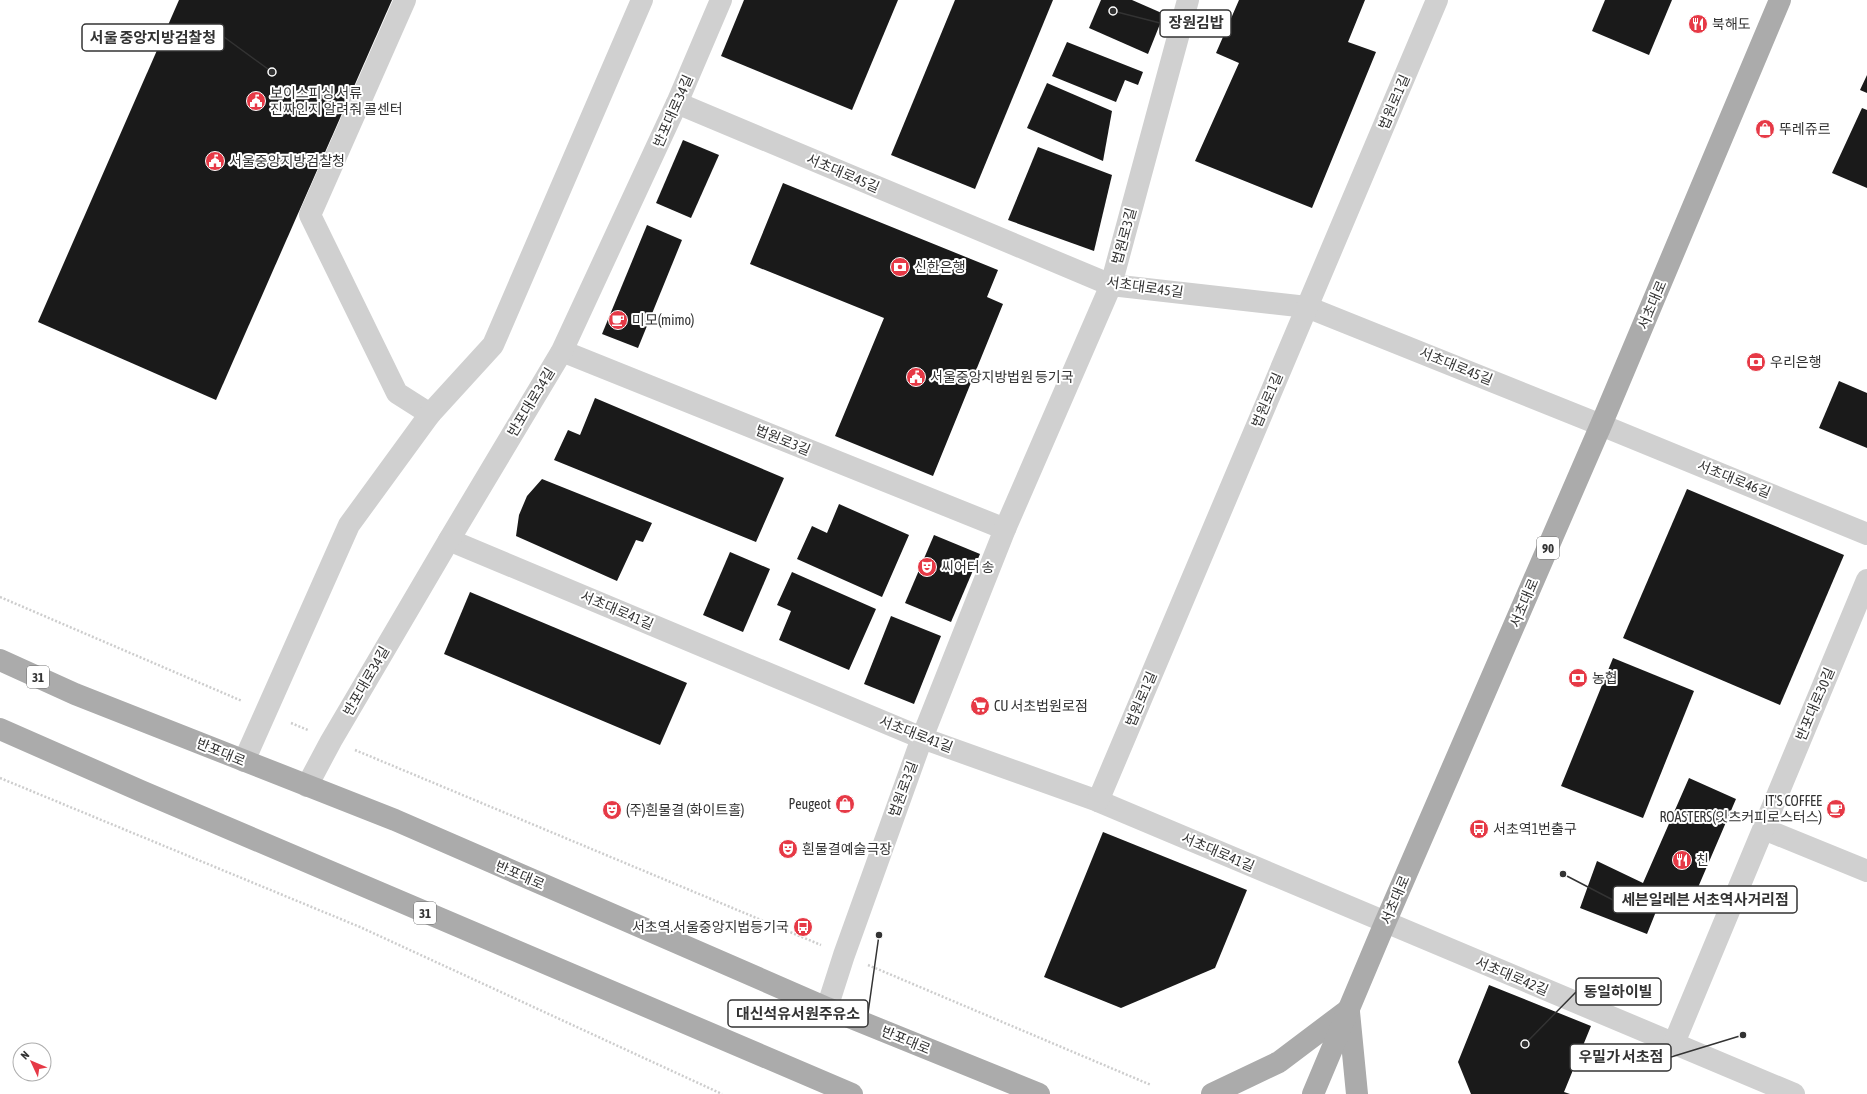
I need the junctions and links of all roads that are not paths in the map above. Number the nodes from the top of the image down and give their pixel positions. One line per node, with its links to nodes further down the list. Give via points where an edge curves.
1 (405, 0): 11 (street, via 310,215 397,393)
2 (642, 0): 11 (street, via 493,345)
3 (721, 0): 7 (street, 반포대로34길)
4 (1188, 0): 8 (street, 법원로3길)
5 (1437, 0): 9 (street, 법원로1길)
6 (1780, 0): 12 (main road, 서초대로 / 90)
7 (677, 103): 8 (street, 서초대로45길); 10 (street, 반포대로34길)
8 (1111, 285): 9 (street, 서초대로45길); 13 (street, 법원로3길)
9 (1307, 307): 12 (street, 서초대로45길); 22 (street, 법원로1길)
10 (562, 351): 13 (street, 법원로3길); 15 (street, 반포대로34길)
11 (430, 414): 20 (street, via 349,525)
12 (1601, 424): 14 (street, 서초대로46길); 25 (main road, 서초대로 / 90)
13 (1004, 529): 19 (street, 법원로3길)
14 (1867, 534)
15 (449, 540): 19 (street, 서초대로41길); 21 (street, 반포대로34길, via 331,740)
16 (1867, 580): 23 (street, 반포대로30길)
17 (0, 660): 20 (main road, 반포대로 / 31, via 75,694)
18 (0, 728): 29 (main road, 31, via 155,797)
19 (922, 738): 22 (street, 서초대로41길); 26 (street, 법원로3길)
20 (244, 761): 21 (main road, 반포대로 / 31)
21 (307, 786): 26 (main road, 반포대로 / 31, via 395,820)
22 (1098, 801): 25 (street, 서초대로41길)
23 (1764, 829): 24 (street); 28 (street, 반포대로30길)
24 (1867, 871)
25 (1385, 923): 27 (main road, 서초대로 / 90); 28 (street, 서초대로42길)
26 (827, 1008): 30 (main road, 반포대로 / 31)
27 (1349, 1009): 31 (main road, via 1279,1062); 32 (main road, 서초대로 / 90); 33 (main road)
28 (1674, 1043): 34 (street, 서초대로42길)
29 (852, 1094)
30 (1039, 1094)
31 (1212, 1094)
32 (1313, 1094)
33 (1357, 1094)
34 (1794, 1094)

